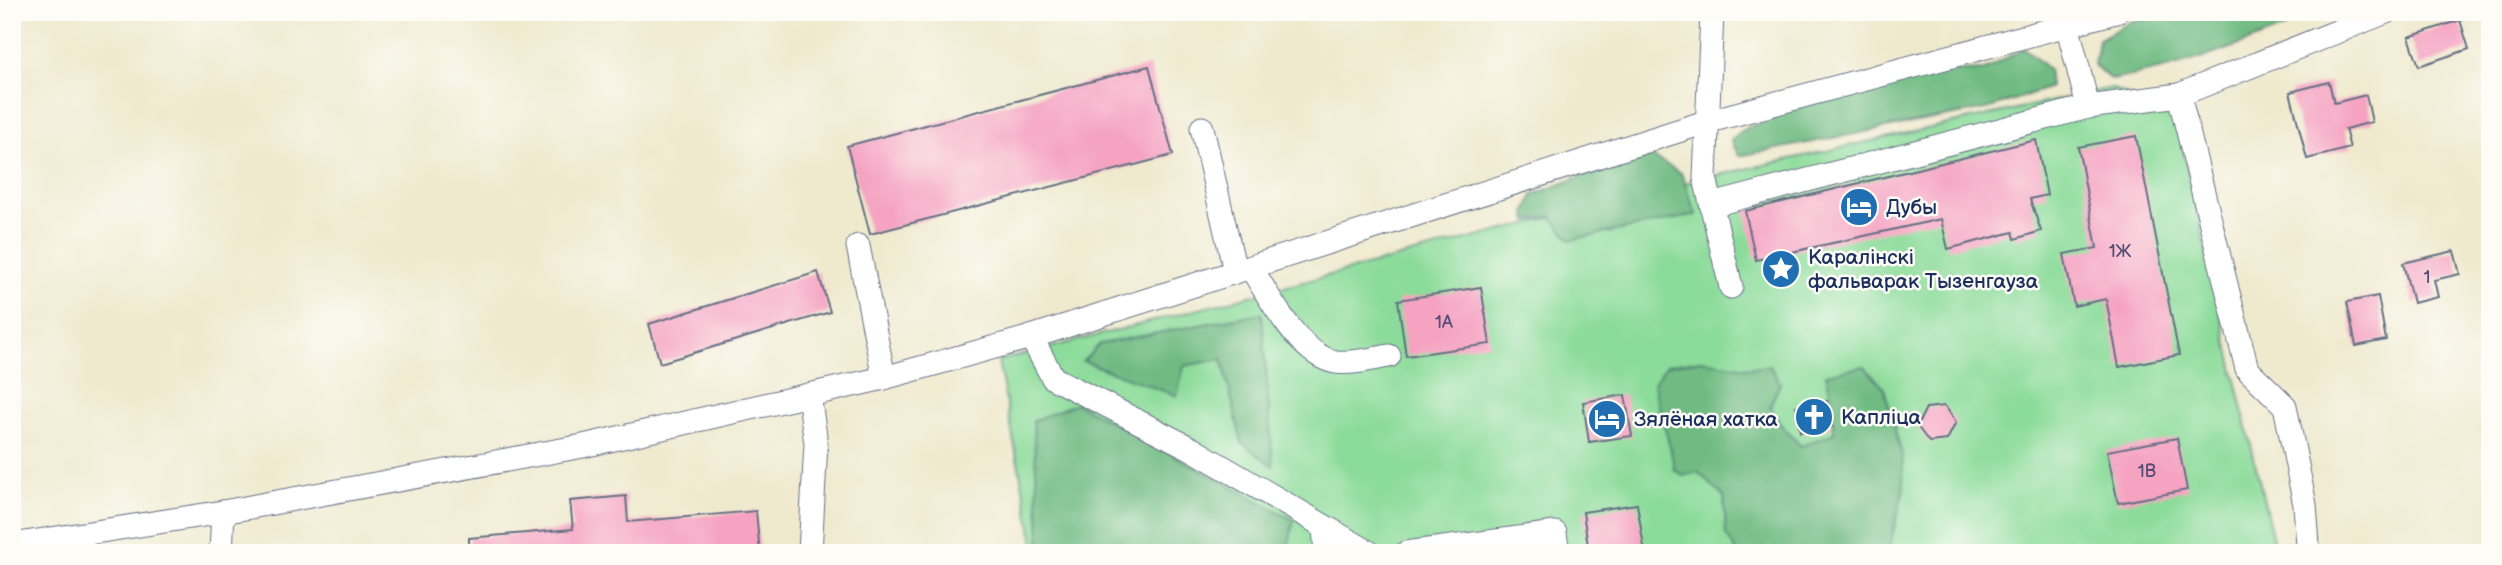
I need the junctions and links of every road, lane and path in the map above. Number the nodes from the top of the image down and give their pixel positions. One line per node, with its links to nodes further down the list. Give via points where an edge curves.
1 (1712, 12): 8 (street)
2 (2116, 12): 5 (street)
3 (2386, 12): 4 (street)
4 (2335, 22): 6 (street)
5 (2067, 24): 7 (street); 8 (street)
6 (2179, 95): 7 (street); 27 (street, via 2247,369 2285,407 2305,505)
7 (2088, 107): 10 (street)
8 (1706, 122): 10 (street, via 1705,178); 12 (street)
9 (1202, 128): 12 (street)
10 (1712, 205): 13 (street)
11 (858, 246): 16 (street)
12 (1243, 270): 14 (street); 15 (street, via 1318,355 1349,362)
13 (1731, 288)
14 (1031, 337): 16 (street); 19 (street, via 1054,378 1192,449)
15 (1389, 356)
16 (884, 378): 17 (street)
17 (808, 395): 18 (street, via 583,446); 22 (street, via 816,443)
18 (223, 512): 20 (street); 21 (street)
19 (1324, 528): 23 (street); 24 (street)
20 (12, 545)
21 (220, 553)
22 (810, 553)
23 (1326, 553)
24 (1370, 553)
25 (1406, 553): 26 (street, via 1555,533)
26 (1558, 553)
27 (2305, 553)

